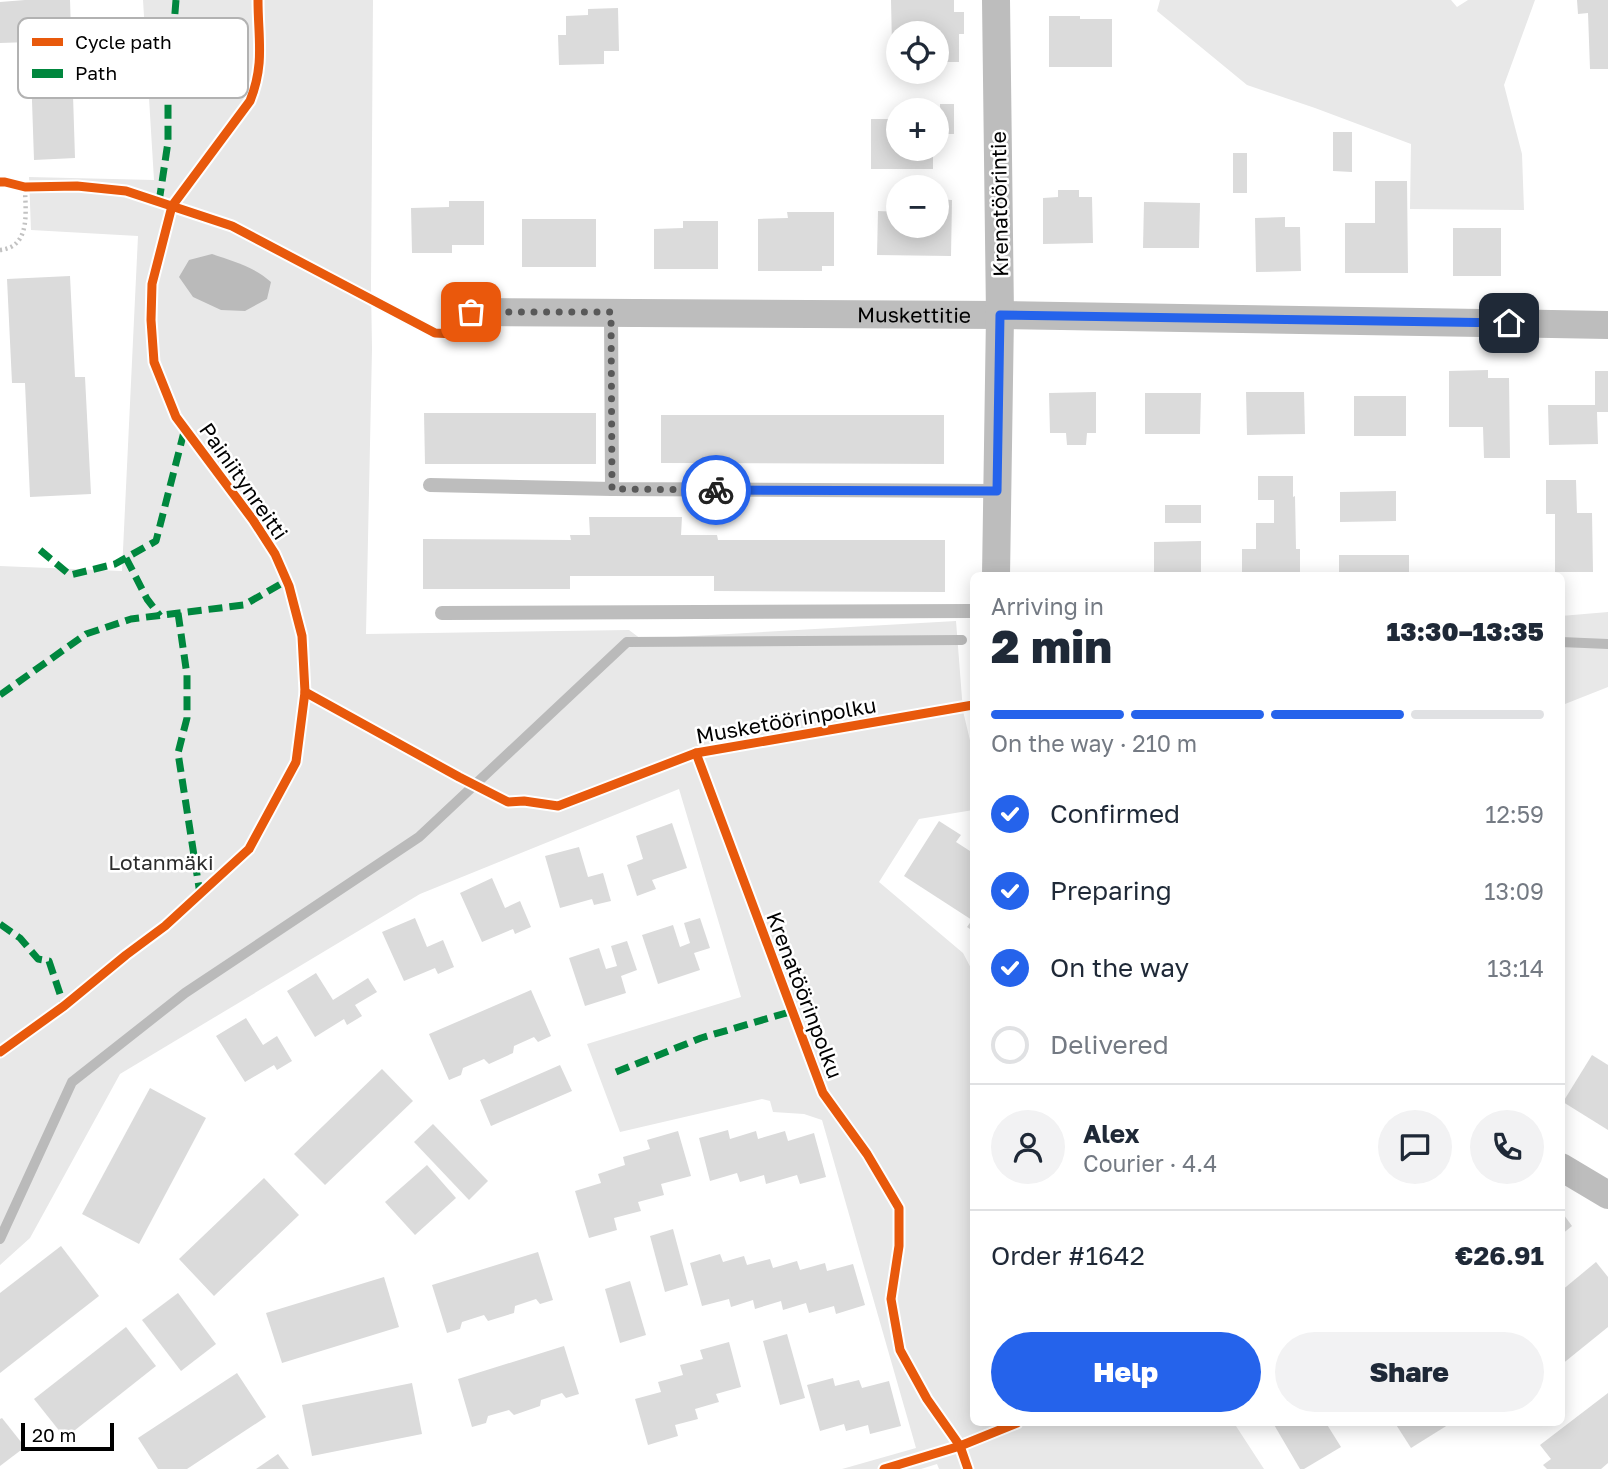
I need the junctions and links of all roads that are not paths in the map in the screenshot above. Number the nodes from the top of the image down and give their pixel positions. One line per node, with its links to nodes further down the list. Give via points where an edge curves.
1 (996, 0): 4 (street, Krenatöörintie)
2 (471, 312): 3 (street, Muskettitie)
3 (611, 312): 4 (street, Muskettitie); 7 (lane)
4 (1000, 315): 5 (street, Muskettitie); 8 (street, Krenatöörintie)
5 (1608, 325)
6 (430, 485): 7 (lane)
7 (612, 489): 8 (lane)
8 (997, 491): 9 (street, Krenatöörintie)
9 (996, 572)
10 (970, 611): 11 (lane)
11 (442, 613)
12 (1565, 1169): 13 (street)
13 (1608, 1195)

